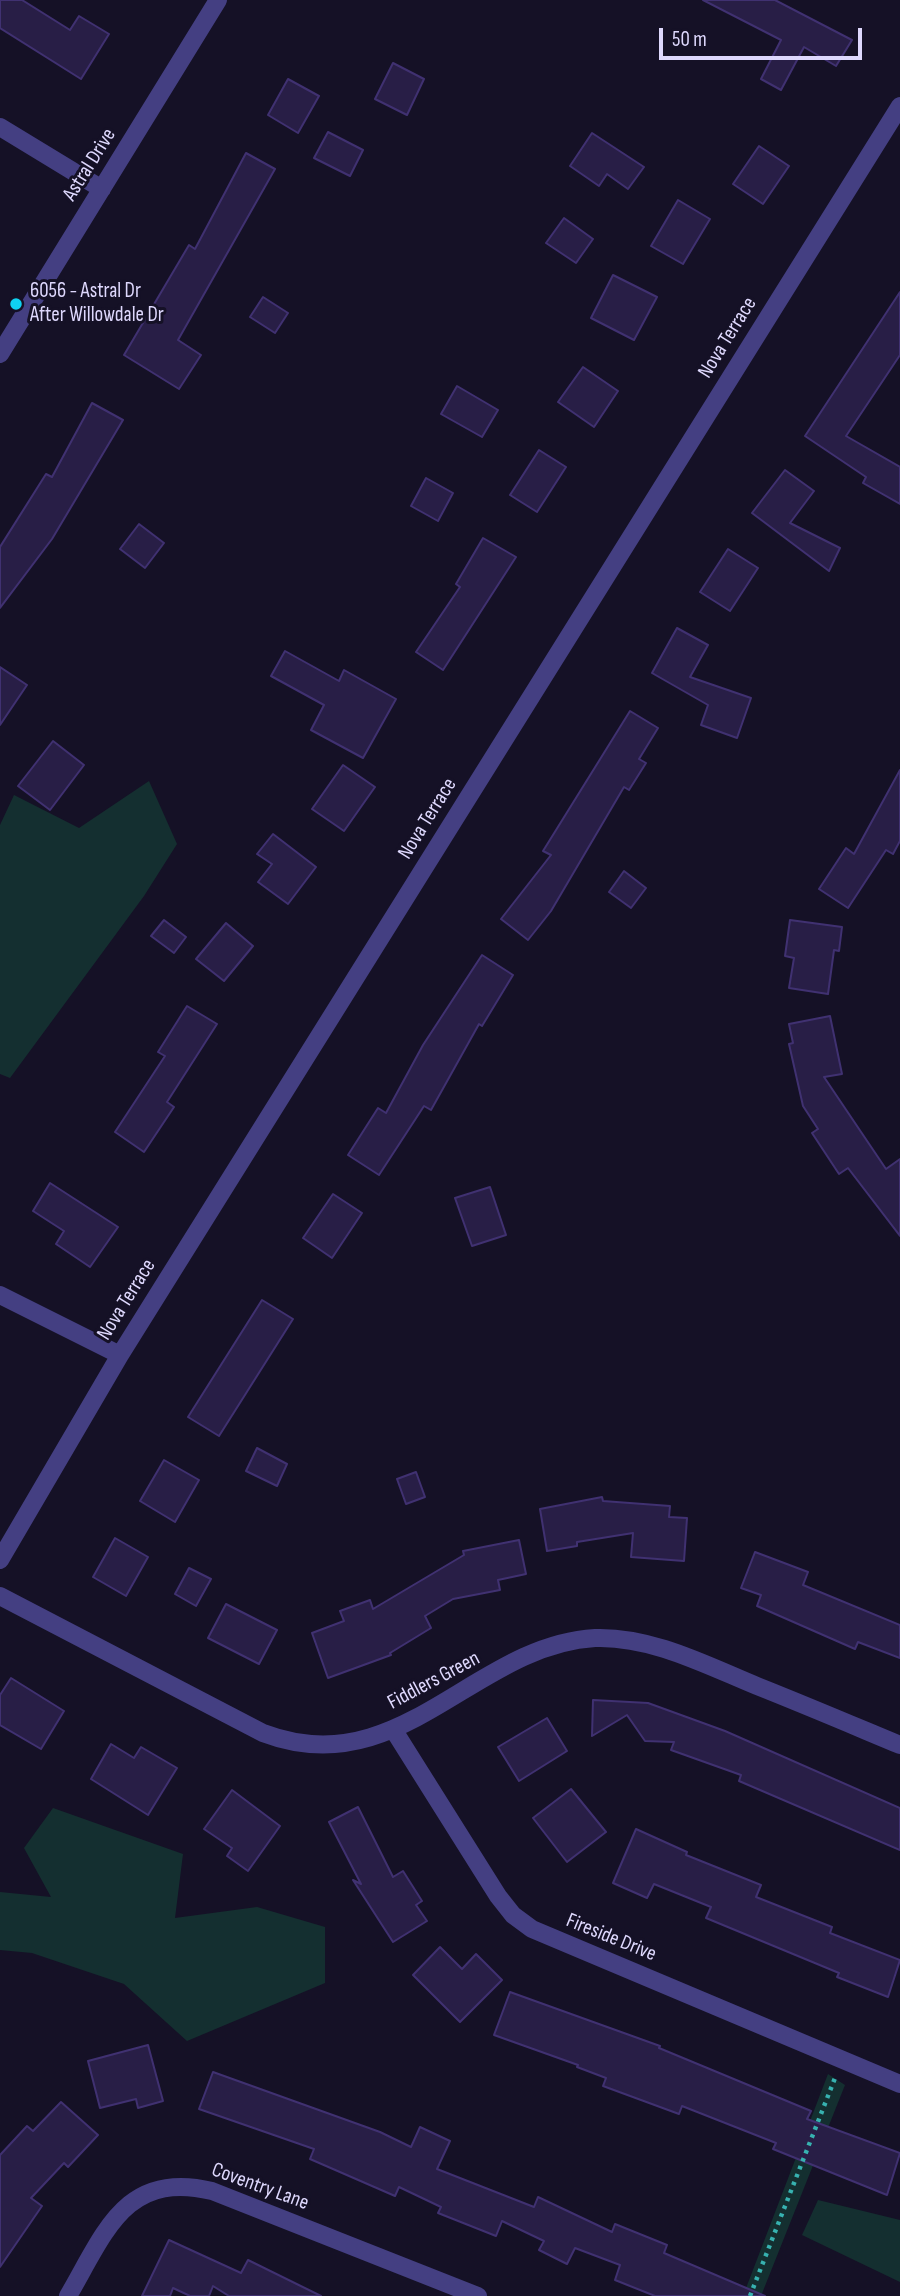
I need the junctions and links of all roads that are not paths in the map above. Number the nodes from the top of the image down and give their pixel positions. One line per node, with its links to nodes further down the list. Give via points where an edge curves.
1 (218, 0): 4 (street, Astral Drive)
2 (900, 106): 7 (street, Nova Terrace)
3 (0, 127): 4 (street)
4 (102, 189): 5 (street, Astral Drive)
5 (0, 354)
6 (0, 1295): 7 (street)
7 (120, 1355): 8 (street, Nova Terrace)
8 (0, 1560)
9 (0, 1597): 10 (street, Fiddlers Green, via 278,1739 341,1745)
10 (393, 1729): 11 (street, Fiddlers Green, via 531,1655 572,1641 606,1639 681,1654); 12 (street, Fireside Drive, via 498,1896 523,1923 542,1935)
11 (900, 1745)
12 (900, 2084)
13 (68, 2296): 14 (street, Coventry Lane, via 122,2211 145,2192 185,2186 212,2191)
14 (478, 2296)

